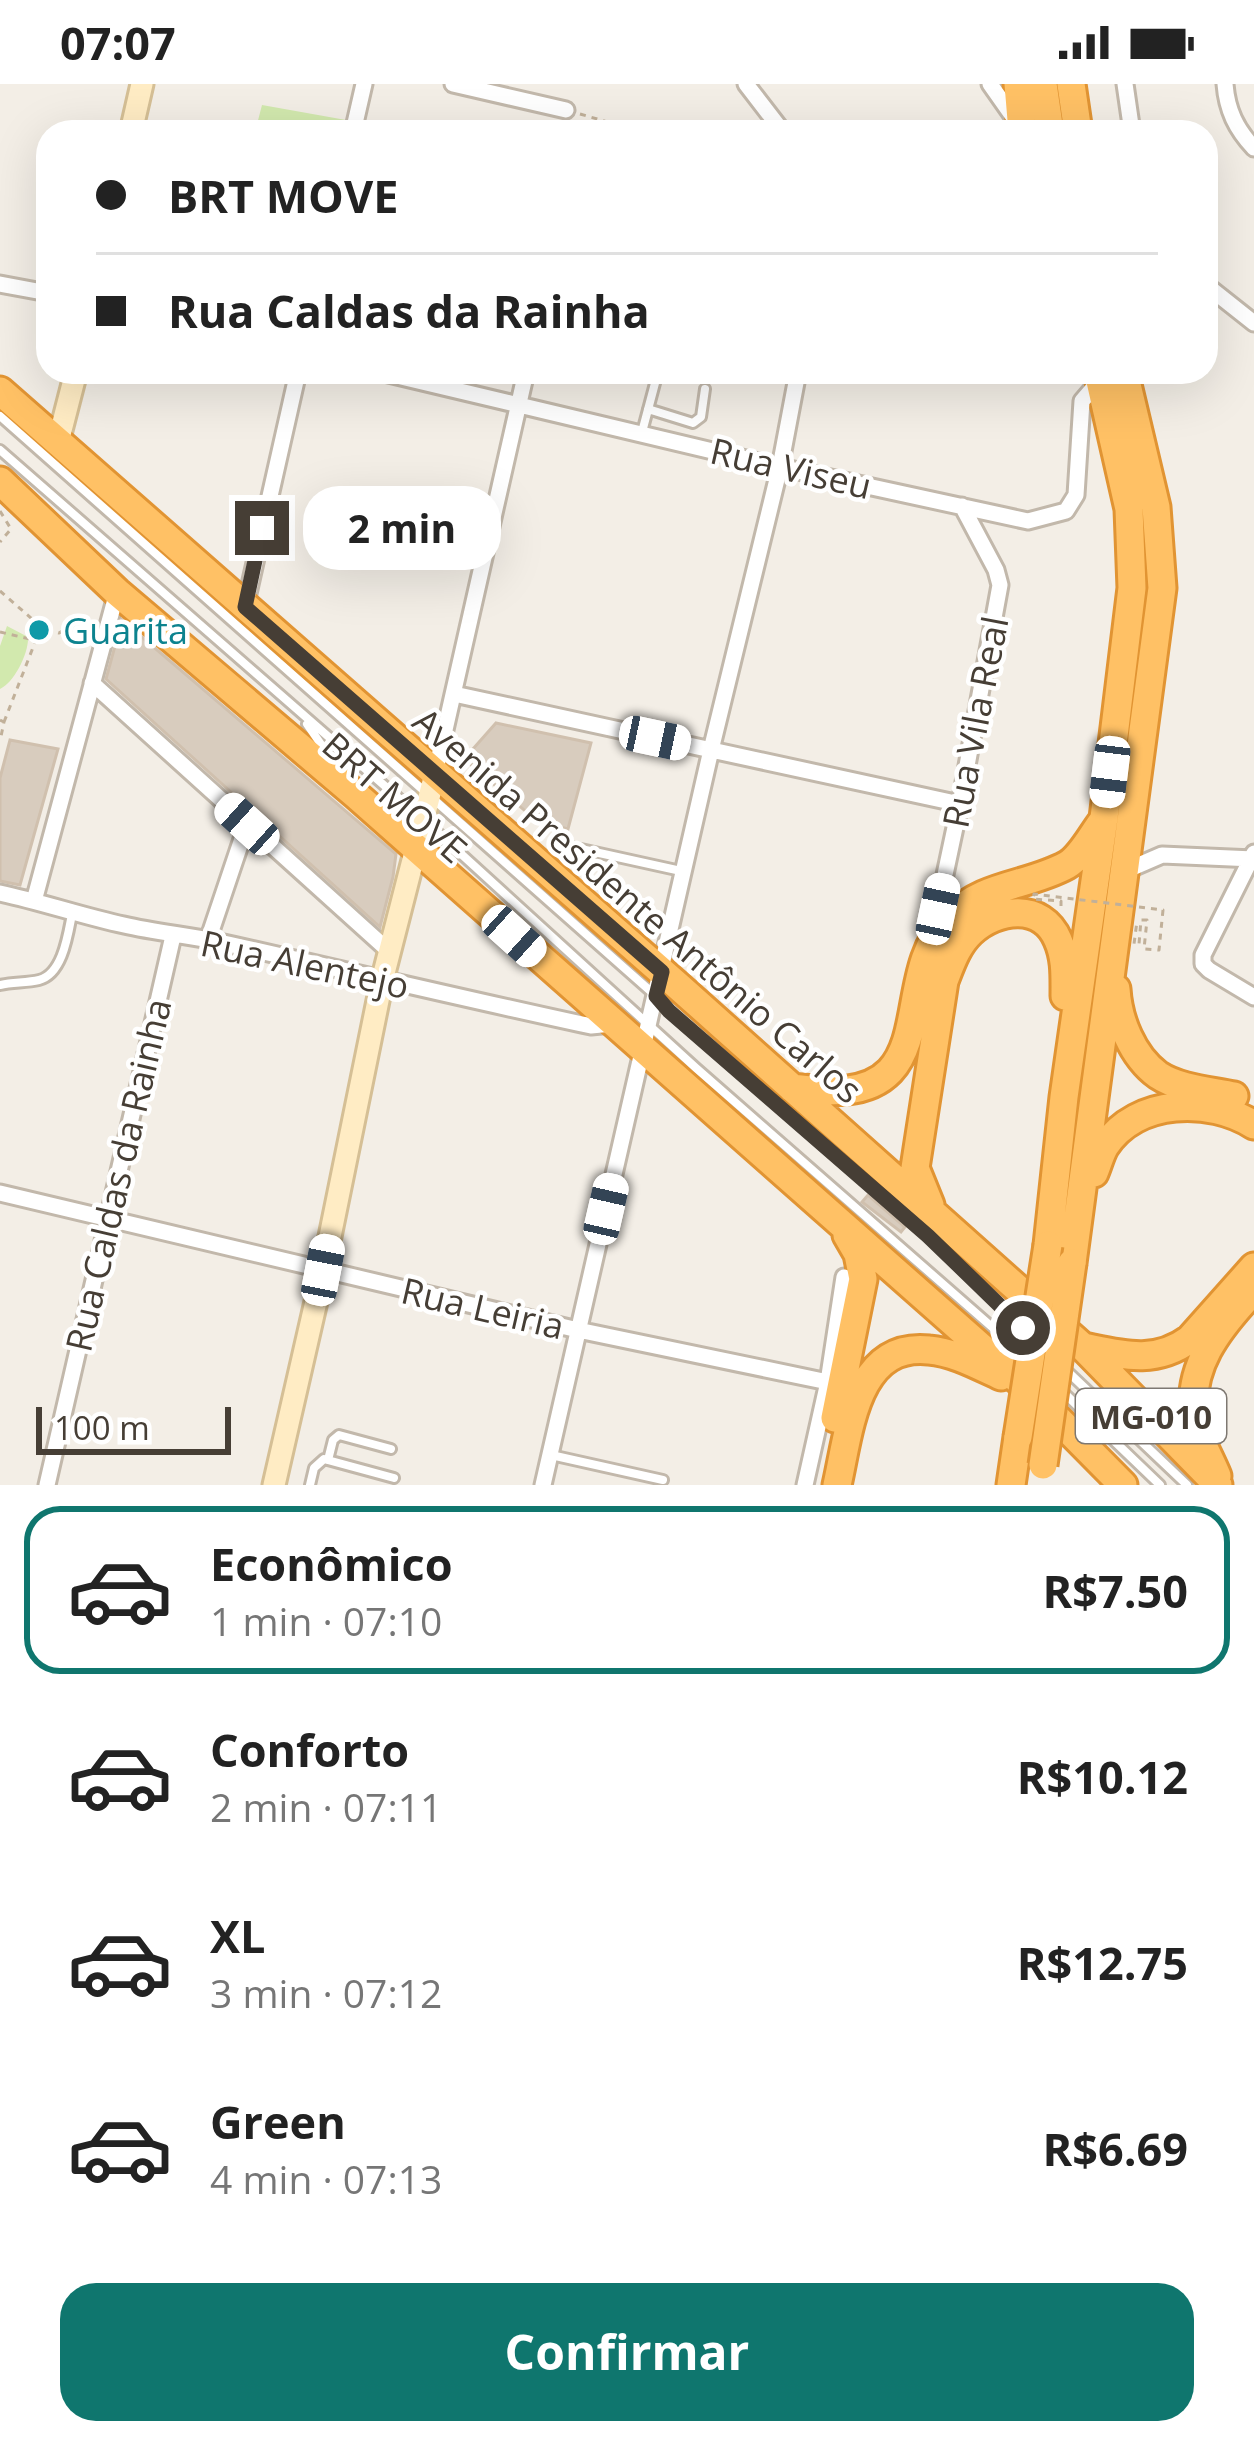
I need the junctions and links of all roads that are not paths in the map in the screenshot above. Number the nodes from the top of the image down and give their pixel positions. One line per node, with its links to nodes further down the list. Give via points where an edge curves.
1 (142, 84): 12 (street)
2 (364, 84): 13 (street)
3 (453, 84): 11 (street)
4 (746, 84): 14 (street)
5 (990, 84): 15 (street)
6 (1018, 84): 16 (highway)
7 (1042, 84): 17 (highway)
8 (1071, 84): 18 (highway)
9 (1125, 84): 19 (street)
10 (1225, 84): 20 (street, via 1234,123)
11 (566, 110)
12 (134, 120)
13 (356, 120)
14 (774, 120)
15 (1021, 120)
16 (1028, 120)
17 (1034, 120)
18 (1076, 120)
19 (1130, 120)
20 (1254, 148)
21 (0, 284): 22 (street)
22 (36, 291)
23 (1218, 294): 24 (street)
24 (1254, 323)
25 (73, 384): 40 (street)
26 (295, 384): 47 (street)
27 (432, 384): 36 (street, Rua Viseu)
28 (524, 384): 36 (street)
29 (655, 384): 37 (lane)
30 (796, 384): 42 (street)
31 (1098, 384): 45 (street, Rua Viseu, via 1082,400 1076,495 1066,511 1028,521)
32 (1108, 384): 56 (highway, via 1132,587)
33 (1110, 384): 61 (highway, via 1156,507 1162,587)
34 (705, 388): 37 (lane, via 693,423)
35 (0, 391): 40 (highway, Avenida Presidente Antônio Carlos / MG-010)
36 (520, 404): 39 (street, Rua Viseu); 50 (street)
37 (648, 409): 39 (lane)
38 (0, 416): 43 (lane, BRT MOVE)
39 (642, 433): 42 (street, Rua Viseu)
40 (58, 442): 43 (lane, BRT MOVE); 47 (highway, Avenida Presidente Antônio Carlos / MG-010)
41 (0, 450): 48 (lane, BRT MOVE)
42 (780, 466): 45 (street, Rua Viseu); 52 (street)
43 (74, 480): 47 (lane, BRT MOVE)
44 (0, 481): 46 (highway, MG-010)
45 (962, 506): 55 (street, Rua Vila Real, via 1000,585)
46 (117, 592): 48 (highway, MG-010); 49 (street)
47 (237, 613): 53 (lane, BRT MOVE); 53 (highway, Avenida Presidente Antônio Carlos / MG-010, via 309,663)
48 (217, 660): 51 (lane, BRT MOVE); 54 (highway, MG-010)
49 (92, 683): 57 (street); 64 (street)
50 (454, 694): 52 (street); 53 (street)
51 (300, 713): 54 (lane); 58 (lane, BRT MOVE)
52 (711, 750): 55 (street); 62 (street)
53 (433, 786): 58 (street); 72 (highway, Avenida Presidente Antônio Carlos / MG-010)
54 (356, 795): 58 (highway, MG-010)
55 (960, 804): 68 (street, Rua Vila Real)
56 (1104, 818): 68 (highway, via 1072,863 981,893); 78 (highway)
57 (247, 824): 67 (street); 70 (street)
58 (421, 835): 70 (street); 75 (highway, MG-010); 76 (lane, BRT MOVE)
59 (572, 847): 62 (lane)
60 (1253, 858): 61 (street, via 1162,855); 74 (street, via 1203,964)
61 (1125, 871): 69 (highway)
62 (683, 872): 72 (street)
63 (0, 893): 64 (street, Rua Alentejo)
64 (34, 901): 65 (street, Rua Alentejo)
65 (73, 914): 66 (street, Rua Alentejo); 73 (lane, via 47,977)
66 (173, 936): 67 (street, Rua Alentejo); 84 (street, Rua Caldas da Rainha)
67 (208, 940): 71 (street, Rua Alentejo)
68 (930, 944): 77 (highway, via 905,1048 889,1072 836,1092)
69 (1113, 949): 79 (highway, via 1120,1020 1146,1063 1188,1087); 83 (highway)
70 (390, 952): 71 (street)
71 (382, 981): 75 (street, Rua Alentejo); 87 (street)
72 (659, 984): 76 (street); 77 (highway, Avenida Presidente Antônio Carlos / MG-010); 113 (lane, via 669,1011 928,1236)
73 (0, 985)
74 (1254, 997)
75 (613, 1024): 76 (highway, MG-010)
76 (646, 1036): 85 (highway, MG-010); 90 (street); 94 (lane, BRT MOVE, via 1012,1343)
77 (792, 1088): 82 (highway, Avenida Presidente Antônio Carlos / MG-010)
78 (1064, 1097): 82 (highway, via 1065,962 1058,939 1033,914 989,918 968,934 944,981 915,1168); 109 (highway, bridge)
79 (1254, 1105)
80 (1254, 1125): 83 (highway, via 1237,1114 1182,1106 1140,1117 1104,1148)
81 (0, 1193): 84 (street, Rua Leiria)
82 (934, 1214): 91 (highway, Avenida Presidente Antônio Carlos / MG-010)
83 (1079, 1216): 99 (highway, bridge)
84 (109, 1220): 87 (street, Rua Leiria); 102 (street, Rua Caldas da Rainha)
85 (839, 1220): 93 (highway, MG-010); 107 (highway, via 863,1279)
86 (1254, 1267): 91 (highway, via 1178,1348 1142,1358)
87 (323, 1270): 90 (street, Rua Leiria); 103 (street)
88 (844, 1277): 92 (street)
89 (1254, 1290): 114 (highway, via 1221,1325 1196,1375 1196,1423)
90 (578, 1330): 92 (street, Rua Leiria); 97 (street)
91 (1083, 1347): 114 (highway, Avenida Presidente Antônio Carlos / MG-010)
92 (828, 1382): 106 (street)
93 (1025, 1386): 95 (highway, MG-010); 108 (highway, via 941,1352 890,1358 858,1394)
94 (1089, 1418): 95 (lane); 112 (lane, BRT MOVE)
95 (1084, 1447): 110 (highway); 111 (highway, MG-010)
96 (391, 1449): 98 (lane, via 339,1435)
97 (550, 1454): 101 (lane); 105 (street)
98 (328, 1460): 100 (lane); 104 (lane, via 318,1462)
99 (1041, 1475)
100 (394, 1478)
101 (663, 1480)
102 (47, 1485)
103 (274, 1485)
104 (310, 1485)
105 (542, 1485)
106 (806, 1485)
107 (821, 1485)
108 (837, 1485)
109 (1011, 1485)
110 (1112, 1485)
111 (1123, 1485)
112 (1160, 1485)
113 (1186, 1485)
114 (1220, 1485)

